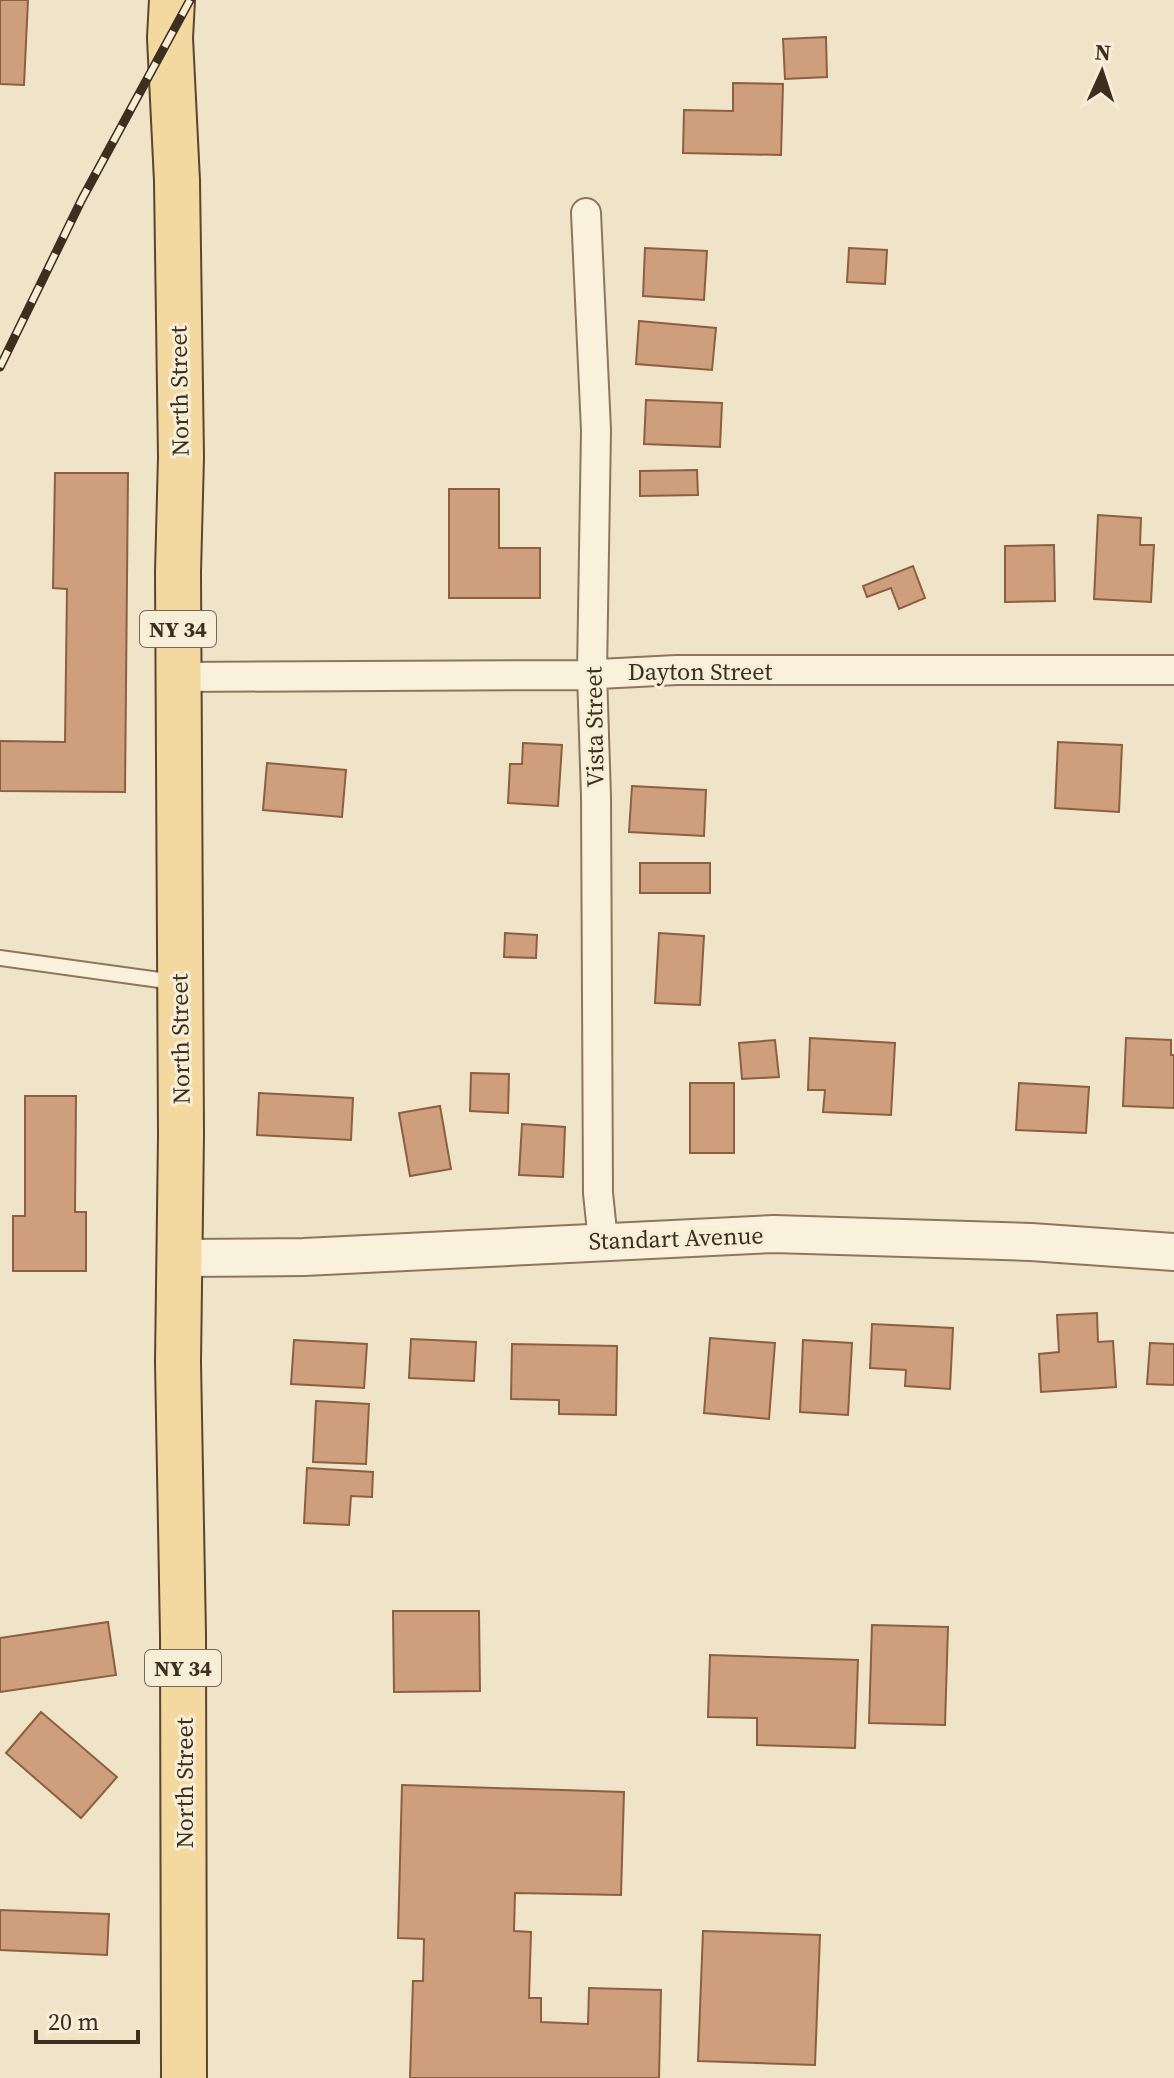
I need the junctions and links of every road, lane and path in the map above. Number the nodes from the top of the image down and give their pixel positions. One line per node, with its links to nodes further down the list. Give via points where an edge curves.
1 (172, 0): 5 (main road, North Street / NY 34, via 181,457)
2 (586, 213): 4 (street, Vista Street, via 596,430)
3 (1174, 670): 4 (street, Dayton Street)
4 (592, 673): 5 (street, Dayton Street); 8 (street, Vista Street, via 598,1193)
5 (179, 677): 7 (main road, North Street / NY 34)
6 (0, 958): 7 (lane)
7 (178, 983): 10 (main road, North Street / NY 34)
8 (603, 1241): 9 (street, Standart Avenue, via 774,1234); 10 (street, Standart Avenue, via 304,1257)
9 (1174, 1252)
10 (179, 1258): 11 (main road, North Street / NY 34)
11 (184, 2078)

